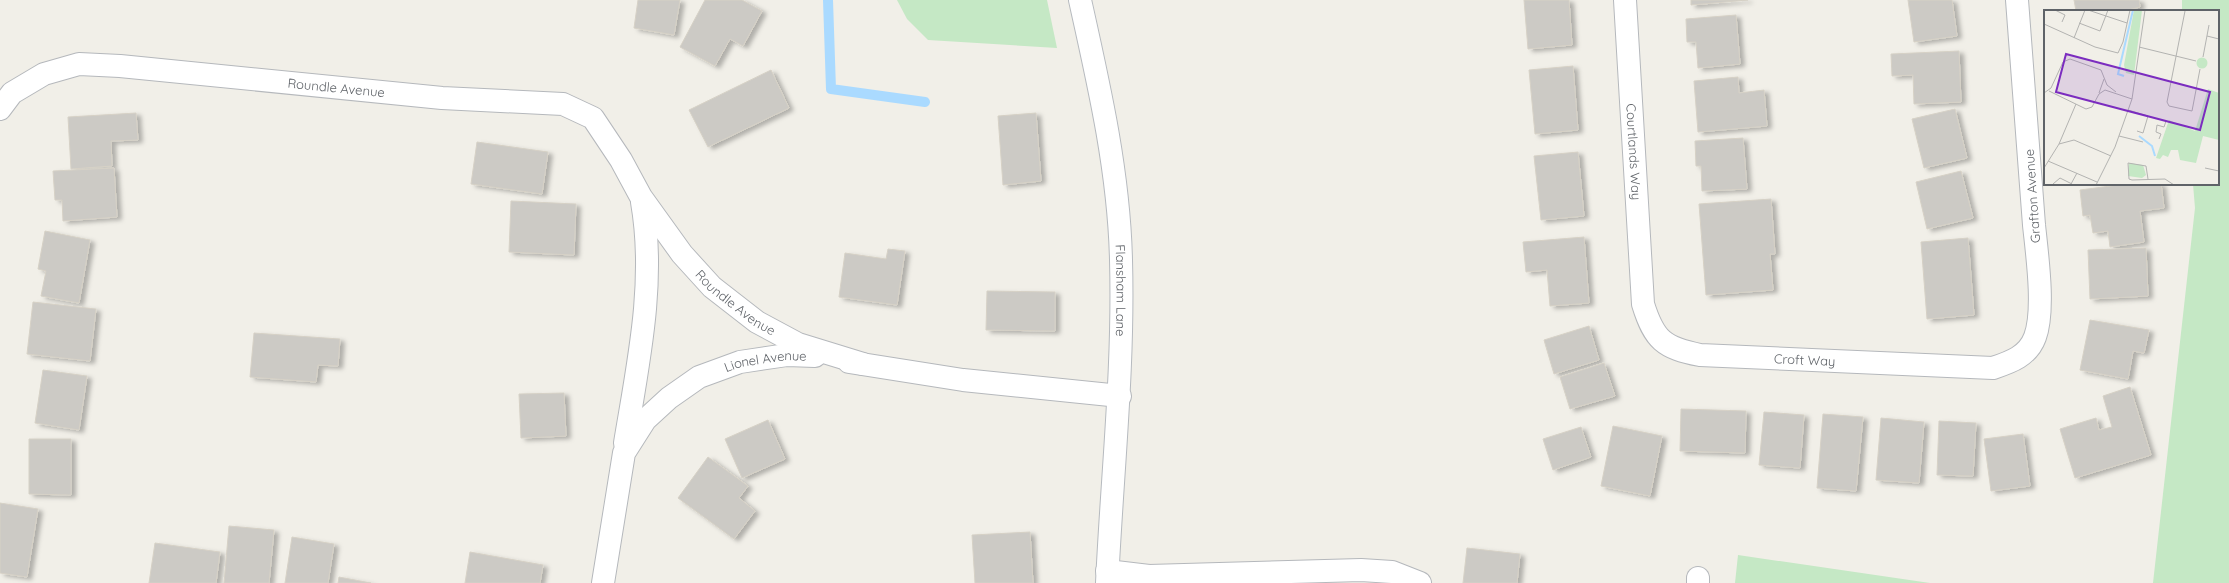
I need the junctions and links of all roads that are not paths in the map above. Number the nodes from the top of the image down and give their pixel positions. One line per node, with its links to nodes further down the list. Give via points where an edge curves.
1 (1080, 0): 9 (street, Flansham Lane, via 1102,97 1115,185 1121,259)
2 (1625, 0): 6 (street, Courtlands Way)
3 (2017, 0): 8 (street, Grafton Avenue, via 2037,255 2039,316 2035,337 2025,354 2010,363)
4 (0, 109): 5 (street, Roundle Avenue, via 12,93 44,74 79,64 442,98 562,104 593,118 621,160)
5 (641, 197): 7 (street, Roundle Avenue, via 682,254 712,287 757,322 798,344); 10 (street, Roundle Avenue, via 647,231 647,274 642,342)
6 (1643, 304): 8 (street, Croft Way, via 1649,324 1659,339 1678,351 1700,355)
7 (863, 364): 9 (street, Lionel Avenue, via 963,380); 10 (street, Lionel Avenue, via 823,357 787,355 740,362 699,377 669,398 645,420)
8 (1993, 368)
9 (1120, 396): 11 (street, Flansham Lane)
10 (624, 452): 12 (street, Lionel Avenue)
11 (1107, 577): 13 (street, via 1361,570 1392,572)
12 (603, 583)
13 (1420, 583)

